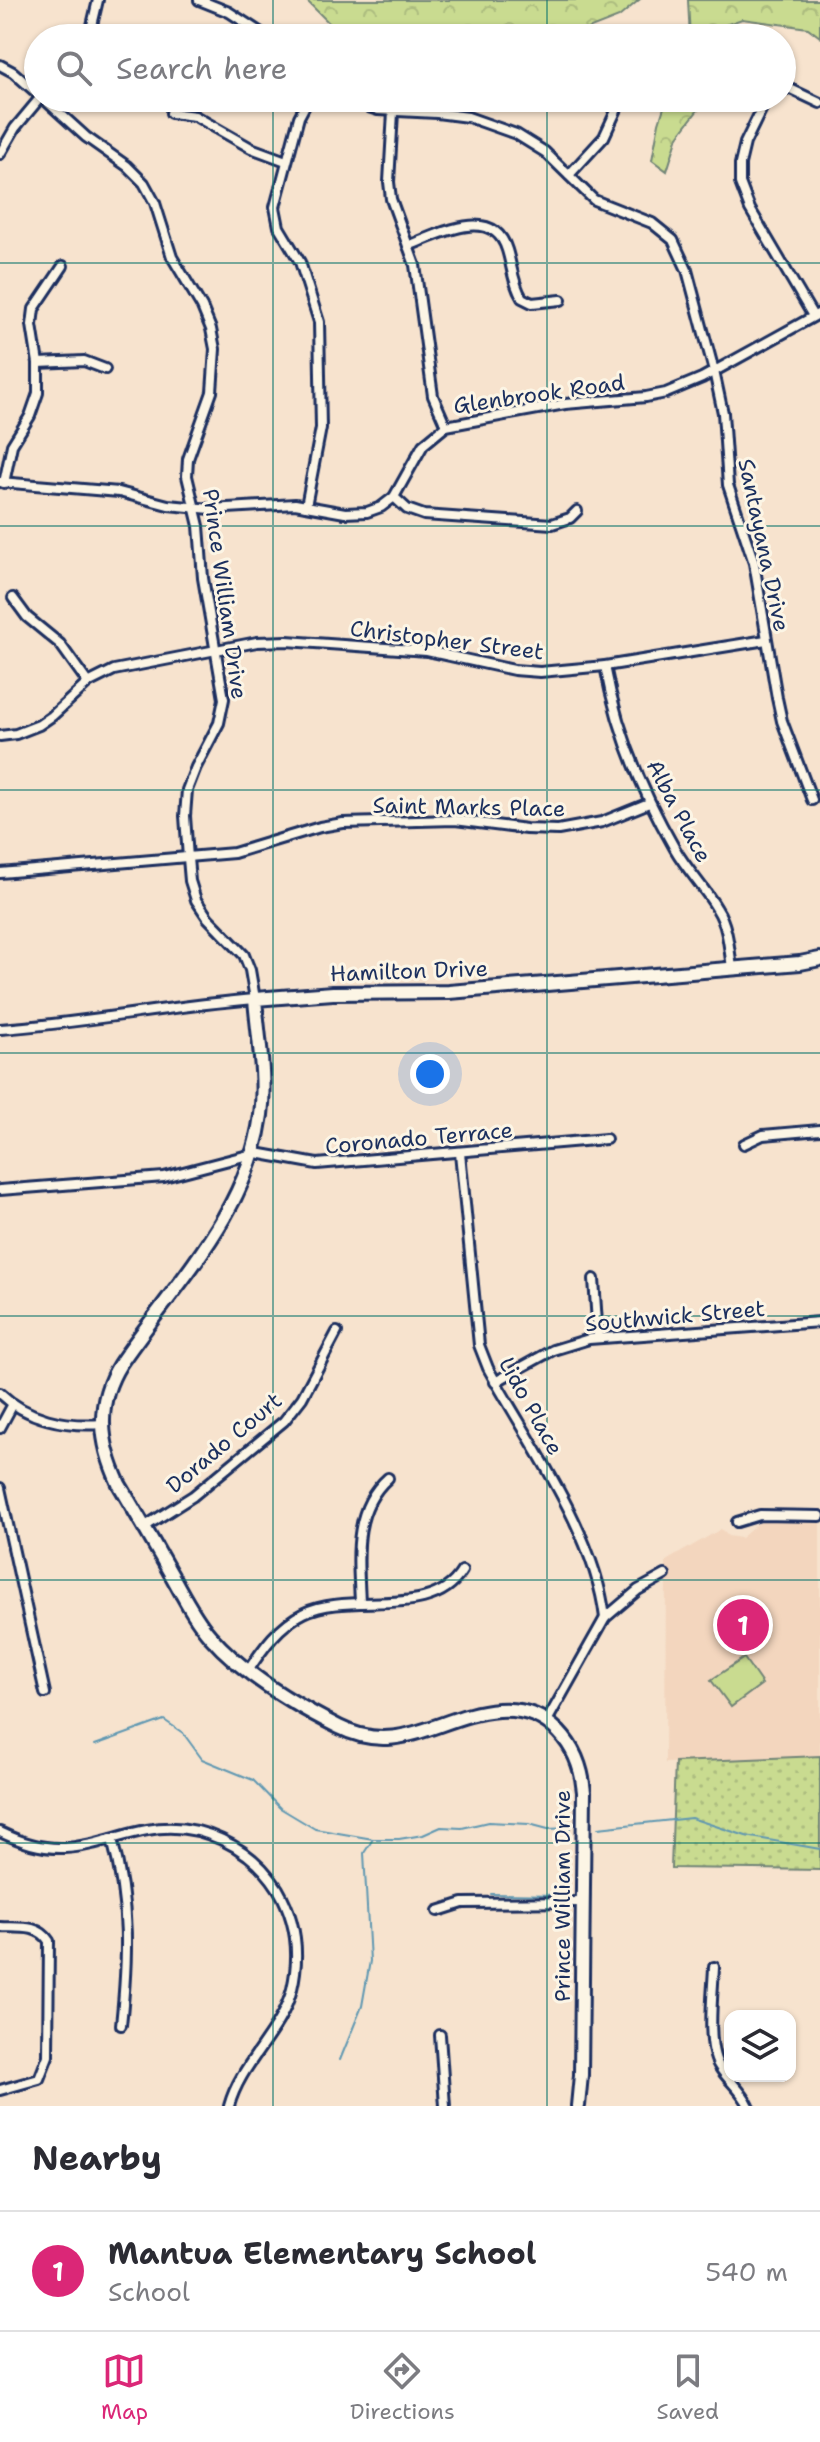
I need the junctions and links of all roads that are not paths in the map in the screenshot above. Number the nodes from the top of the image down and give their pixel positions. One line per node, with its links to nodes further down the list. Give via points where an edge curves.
1 (98, 0): 3 (street)
2 (199, 0): 4 (street)
3 (92, 24)
4 (247, 24)
5 (0, 65): 6 (street, Prince William Drive)
6 (24, 82)
7 (796, 92): 8 (street)
8 (820, 103)
9 (28, 112): 16 (street)
10 (57, 112): 30 (street, Prince William Drive, via 144,183 172,257 206,315 214,370 209,407 186,466)
11 (302, 112): 17 (street)
12 (393, 112): 18 (street, Santayana Drive, via 451,114 493,125 533,144); 19 (street, via 390,191)
13 (616, 112): 18 (street, via 604,137)
14 (760, 112): 22 (street, via 745,143 740,183 750,209)
15 (171, 113): 17 (street, via 195,116)
16 (0, 154)
17 (286, 161): 29 (street, via 276,218 300,262 320,330 321,428)
18 (569, 175): 25 (street, Santayana Drive, via 594,200 652,223 673,240 687,270)
19 (408, 246): 21 (street, via 466,225 483,226 503,240 522,298 532,303); 26 (street, via 418,280 433,396)
20 (63, 266): 23 (street, via 34,309)
21 (561, 300)
22 (817, 315): 25 (street, Glenbrook Road)
23 (38, 363): 24 (street, via 84,361); 27 (street, via 34,409 12,445)
24 (105, 369)
25 (714, 371): 26 (street, Glenbrook Road, via 655,396 565,404); 33 (street, Santayana Drive, via 728,485 754,563)
26 (446, 426): 28 (street, Glenbrook Road, via 423,445)
27 (2, 482): 30 (street, via 119,492)
28 (394, 497): 29 (street, via 367,512); 31 (street, via 415,513 438,516 552,524)
29 (306, 506): 30 (street)
30 (194, 507): 34 (street, Prince William Drive)
31 (577, 511)
32 (13, 598): 36 (street, via 60,644)
33 (766, 640): 35 (street, Christopher Street); 38 (street, Santayana Drive, via 782,721)
34 (216, 650): 35 (street, Christopher Street, via 274,640 427,651 523,671); 36 (street, Christopher Street, via 122,668); 40 (street, Prince William Drive, via 223,711 187,790)
35 (605, 666): 39 (street, Alba Place, via 619,728)
36 (88, 683): 37 (street, Christopher Street, via 39,725)
37 (0, 736)
38 (812, 800)
39 (649, 803): 40 (street, Saint Marks Place, via 602,822 558,830 455,820 343,823 234,853); 43 (street, Alba Place, via 719,913)
40 (188, 858): 41 (street, Saint Marks Place); 44 (street, Prince William Drive, via 196,900 244,955)
41 (0, 873)
42 (820, 959): 43 (street, Hamilton Drive)
43 (732, 968): 44 (street, Hamilton Drive, via 449,992)
44 (255, 999): 45 (street, Hamilton Drive); 50 (street, Prince William Drive, via 262,1104)
45 (0, 1029)
46 (820, 1130): 48 (street, via 763,1135)
47 (606, 1139): 49 (street, Coronado Terrace)
48 (744, 1144)
49 (460, 1153): 50 (street, Coronado Terrace, via 317,1164); 56 (street, Lido Place, via 476,1328)
50 (251, 1154): 51 (street, Coronado Terrace, via 164,1177); 59 (street, Prince William Drive, via 224,1219 115,1371)
51 (0, 1190)
52 (594, 1279): 55 (street)
53 (820, 1322): 55 (street, Southwick Street)
54 (337, 1332): 65 (street, Dorado Court, via 284,1421 193,1496)
55 (598, 1338): 56 (street, Southwick Street, via 553,1350)
56 (495, 1382): 69 (street, Lido Place, via 571,1513)
57 (0, 1393): 58 (street)
58 (13, 1404): 59 (street, via 57,1422); 60 (street)
59 (102, 1424): 65 (street, Prince William Drive, via 110,1464)
60 (0, 1428)
61 (388, 1478): 68 (street, via 372,1494 362,1523)
62 (0, 1488): 71 (street)
63 (820, 1516): 64 (street, via 760,1515)
64 (737, 1522)
65 (144, 1527): 70 (street, Prince William Drive, via 201,1624)
66 (462, 1571): 68 (street, via 436,1594)
67 (665, 1575): 69 (street)
68 (360, 1602): 70 (street, via 317,1608 293,1619)
69 (605, 1618): 72 (street)
70 (248, 1671): 72 (street, Prince William Drive, via 339,1727 368,1737 403,1737 498,1710 521,1711)
71 (45, 1693)
72 (547, 1721): 75 (street, Prince William Drive, via 570,1745 582,1776)
73 (0, 1832): 74 (street, via 61,1848)
74 (112, 1839): 79 (street, via 128,1931); 82 (street, via 167,1828 219,1839 263,1869 286,1905 296,1952 292,1990)
75 (582, 1902): 76 (street, via 463,1903); 84 (street, Prince William Drive)
76 (438, 1911)
77 (0, 1927): 81 (street, via 35,1928 49,1941 48,2056 39,2079)
78 (714, 1967): 85 (street, via 714,2054)
79 (121, 2025)
80 (440, 2035): 83 (street)
81 (0, 2090)
82 (229, 2106)
83 (445, 2106)
84 (578, 2106)
85 (749, 2106)

